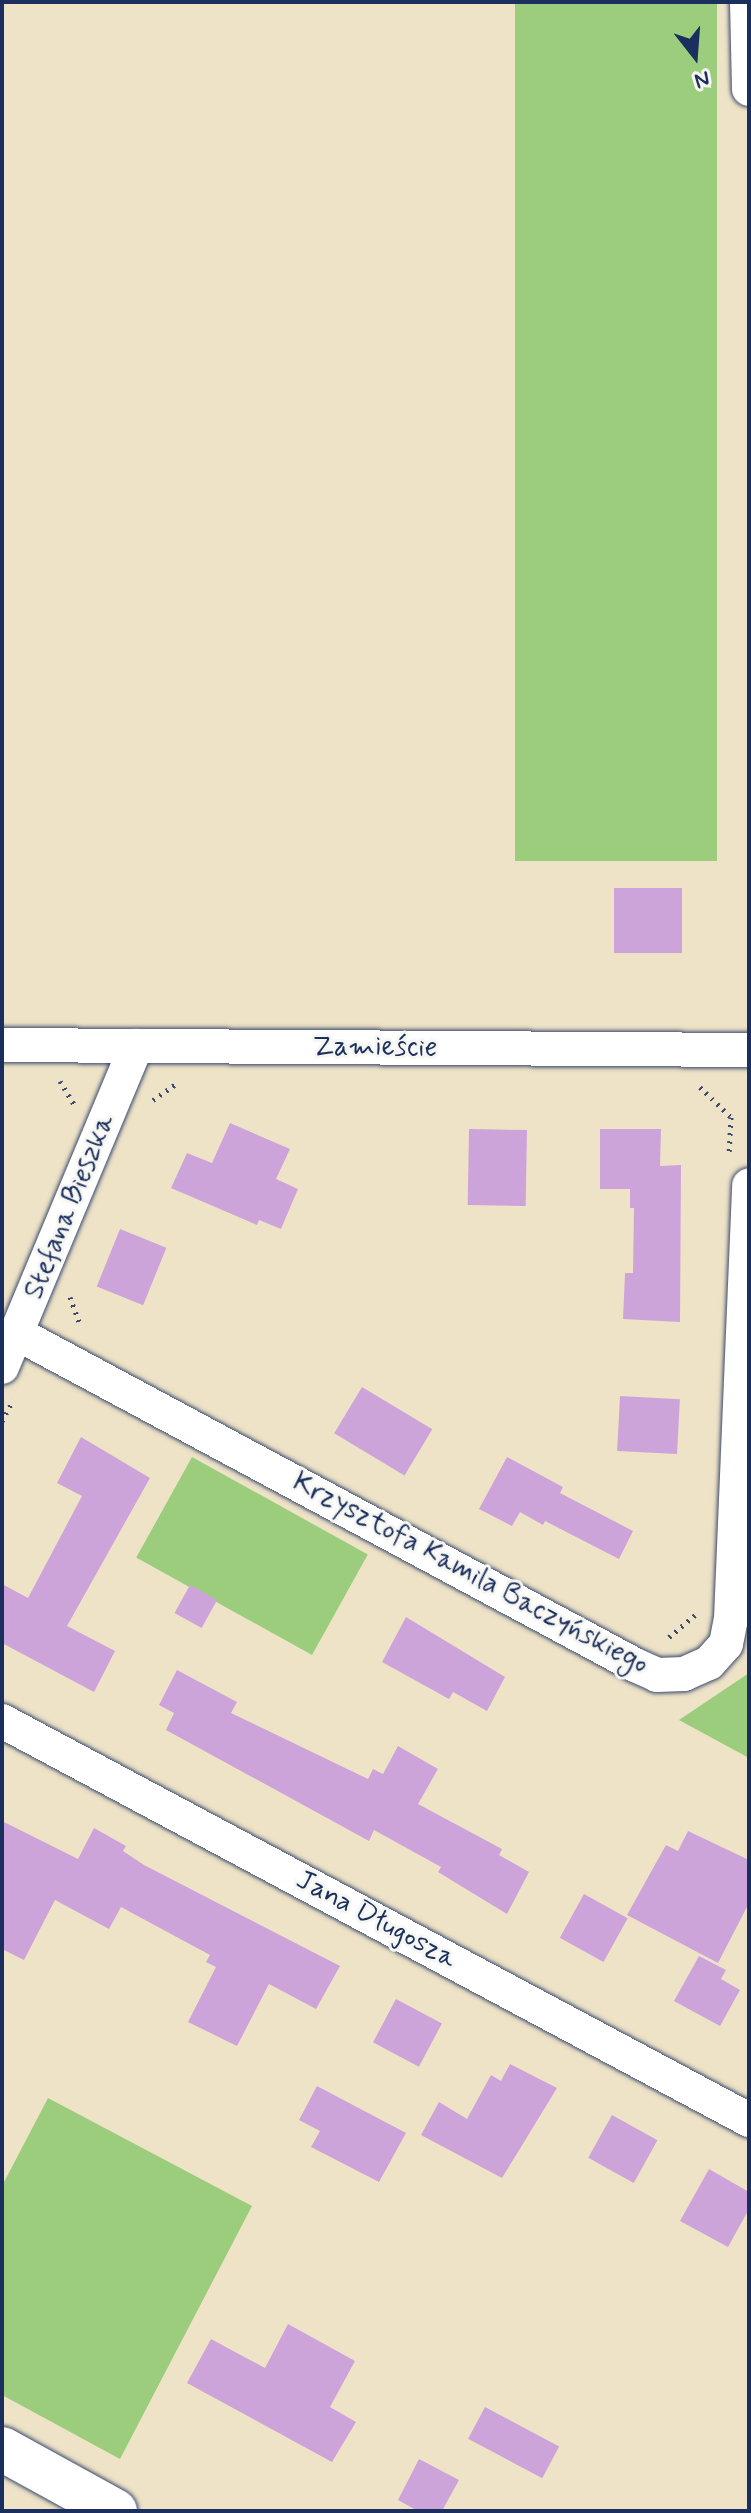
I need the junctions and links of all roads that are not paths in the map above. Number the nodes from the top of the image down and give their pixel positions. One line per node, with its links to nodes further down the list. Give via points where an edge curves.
1 (747, 2): 2 (street)
2 (749, 89)
3 (2, 1045): 4 (street, Zamieście)
4 (136, 1046): 5 (street, Zamieście); 7 (street, Stefana Bieszka)
5 (749, 1050)
6 (739, 1174): 7 (street, Krzysztofa Kamila Baczyńskiego, via 731,1619 726,1644 709,1663 684,1674 657,1675 635,1665)
7 (18, 1334): 8 (street, Stefana Bieszka)
8 (2, 1367)
9 (2, 1721): 10 (street, Jana Długosza)
10 (749, 2120)
11 (2, 2449): 12 (street)
12 (115, 2511)

